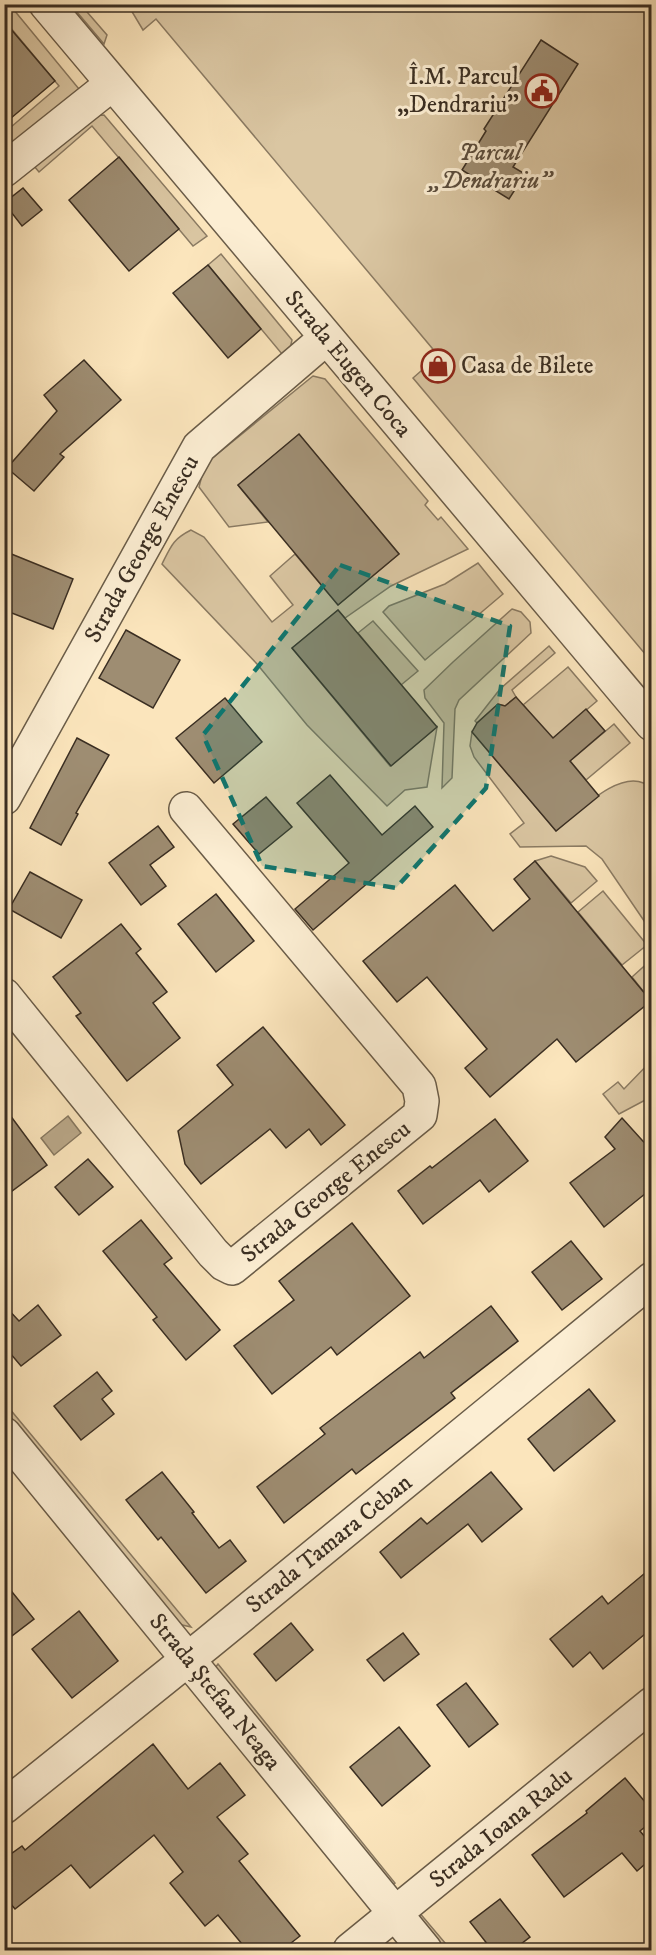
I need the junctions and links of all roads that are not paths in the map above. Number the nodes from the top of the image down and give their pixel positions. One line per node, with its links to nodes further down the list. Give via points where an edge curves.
1 (46, 4): 2 (street, Strada Eugen Coca)
2 (112, 84): 3 (street); 4 (street, Strada Eugen Coca)
3 (4, 170)
4 (326, 338): 5 (street, Strada Eugen Coca); 6 (street, Strada George Enescu, via 199,447)
5 (651, 724)
6 (4, 798)
7 (186, 809): 8 (street, Strada George Enescu, via 419,1086 420,1115 232,1268 213,1253)
8 (4, 995)
9 (651, 1279): 11 (street, Strada Tamara Ceban)
10 (4, 1434): 11 (street, Strada Ștefan Neaga)
11 (189, 1658): 13 (street, Strada Tamara Ceban); 14 (street, Strada Ștefan Neaga)
12 (651, 1704): 14 (street, Strada Ioana Radu)
13 (4, 1807)
14 (396, 1915): 15 (street, Strada Ioana Radu); 16 (street, Strada Ștefan Neaga)
15 (351, 1950)
16 (425, 1950)

